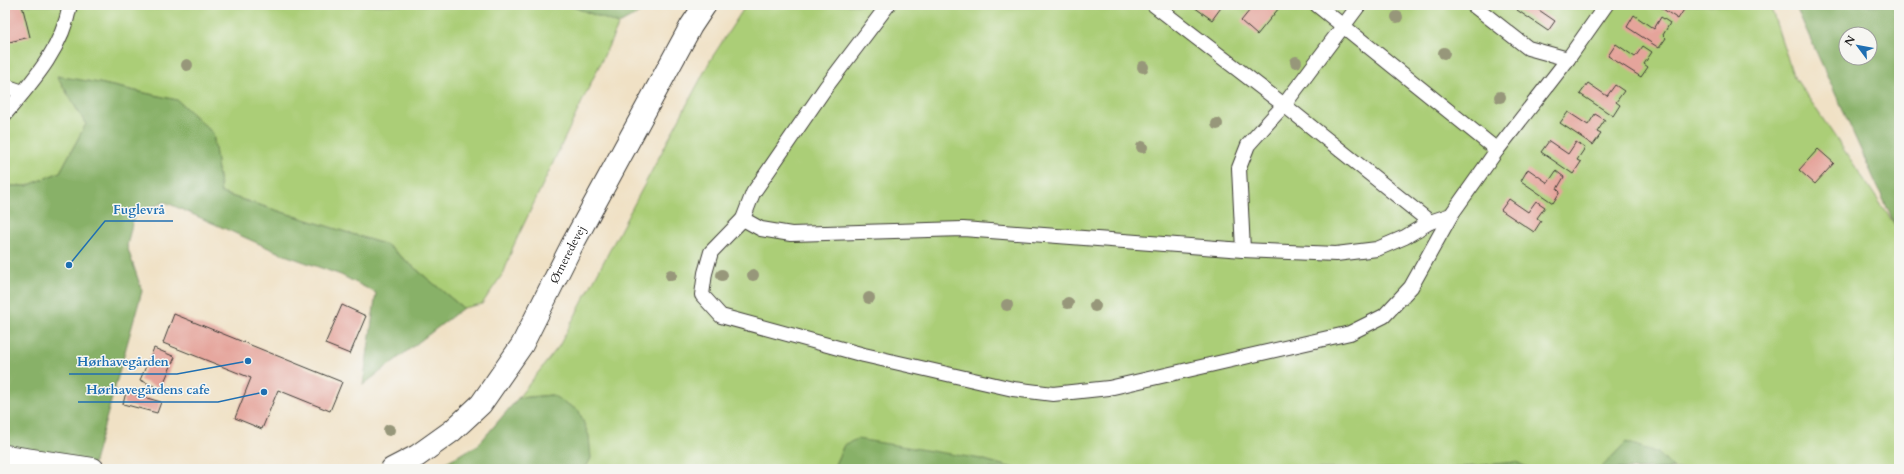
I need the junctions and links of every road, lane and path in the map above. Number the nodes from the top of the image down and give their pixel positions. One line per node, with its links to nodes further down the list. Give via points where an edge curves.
1 (70, 5): 12 (lane, via 67,22 53,52)
2 (705, 5): 22 (street, Ørneredevej, via 691,26 571,246 522,345 481,404 452,431 423,452)
3 (888, 5): 17 (lane, via 826,87 754,193)
4 (1154, 5): 13 (lane)
5 (1317, 5): 9 (lane)
6 (1359, 5): 9 (lane)
7 (1472, 5): 10 (lane, via 1528,48)
8 (1606, 5): 10 (lane)
9 (1344, 27): 13 (lane); 15 (lane)
10 (1568, 59): 15 (lane)
11 (5, 86): 12 (lane)
12 (23, 92): 14 (lane)
13 (1284, 105): 18 (lane); 19 (lane, via 1248,145 1239,168)
14 (5, 114)
15 (1497, 150): 16 (lane)
16 (1451, 215): 17 (lane, via 1411,287 1384,316 1350,333 1109,388 1053,394 1013,389 864,355 721,316 702,295 705,273 711,252); 18 (lane)
17 (743, 219): 19 (lane, via 761,229 791,234 963,229)
18 (1430, 222): 19 (lane, via 1405,237 1377,249 1336,254)
19 (1243, 250)
20 (12, 461): 21 (street)
21 (93, 469)
22 (392, 469)

